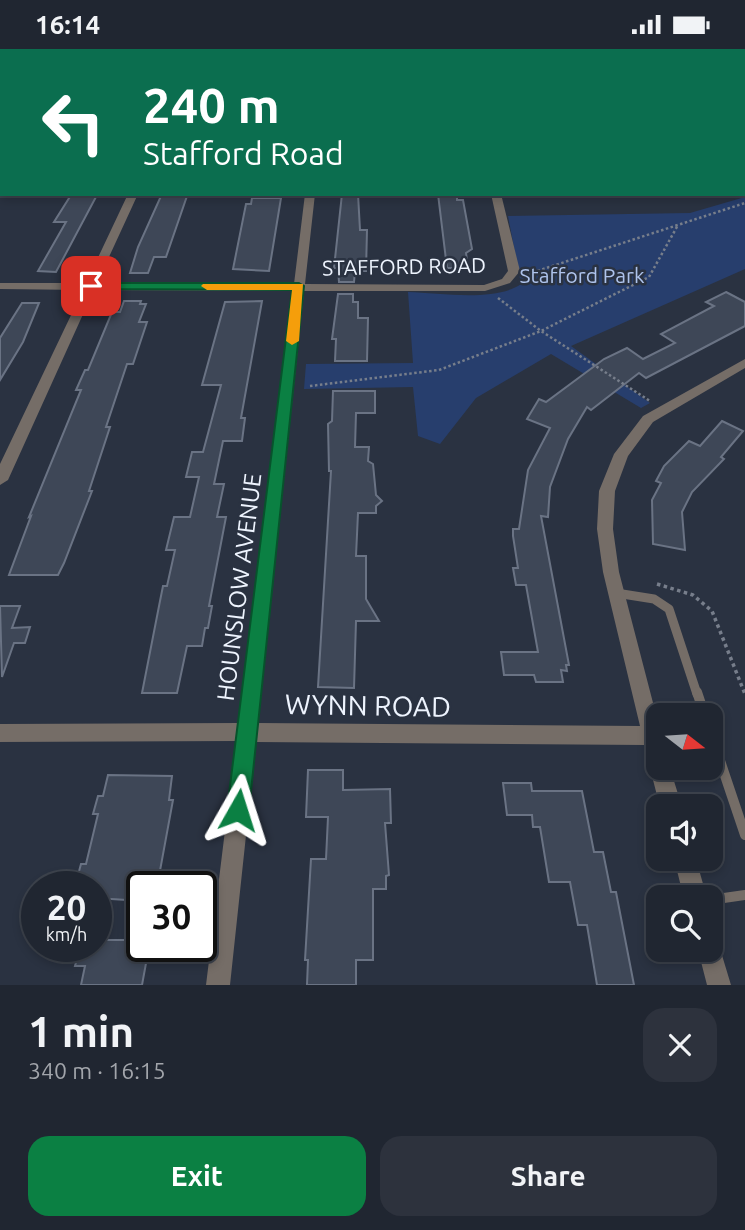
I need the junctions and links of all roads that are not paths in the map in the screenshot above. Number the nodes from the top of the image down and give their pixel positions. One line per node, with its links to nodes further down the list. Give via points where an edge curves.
1 (132, 196): 5 (street)
2 (310, 196): 6 (street, HOUNSLOW AVENUE)
3 (496, 196): 6 (street, STAFFORD ROAD, via 514,271 506,281 485,288)
4 (0, 286): 5 (street, STAFFORD ROAD)
5 (91, 286): 6 (street, STAFFORD ROAD); 8 (street)
6 (299, 286): 12 (street, HOUNSLOW AVENUE)
7 (745, 363): 9 (street, via 648,419 621,454 607,491 605,529)
8 (0, 480)
9 (616, 593): 10 (lane, via 654,599 669,609); 11 (street)
10 (701, 703)
11 (646, 716)
12 (247, 732): 13 (street, WYNN ROAD); 14 (street, WYNN ROAD); 20 (street, HOUNSLOW AVENUE)
13 (0, 733)
14 (646, 736)
15 (723, 770): 16 (lane)
16 (745, 835)
17 (745, 895): 18 (lane)
18 (723, 898)
19 (713, 962): 21 (street)
20 (218, 985)
21 (719, 985)

